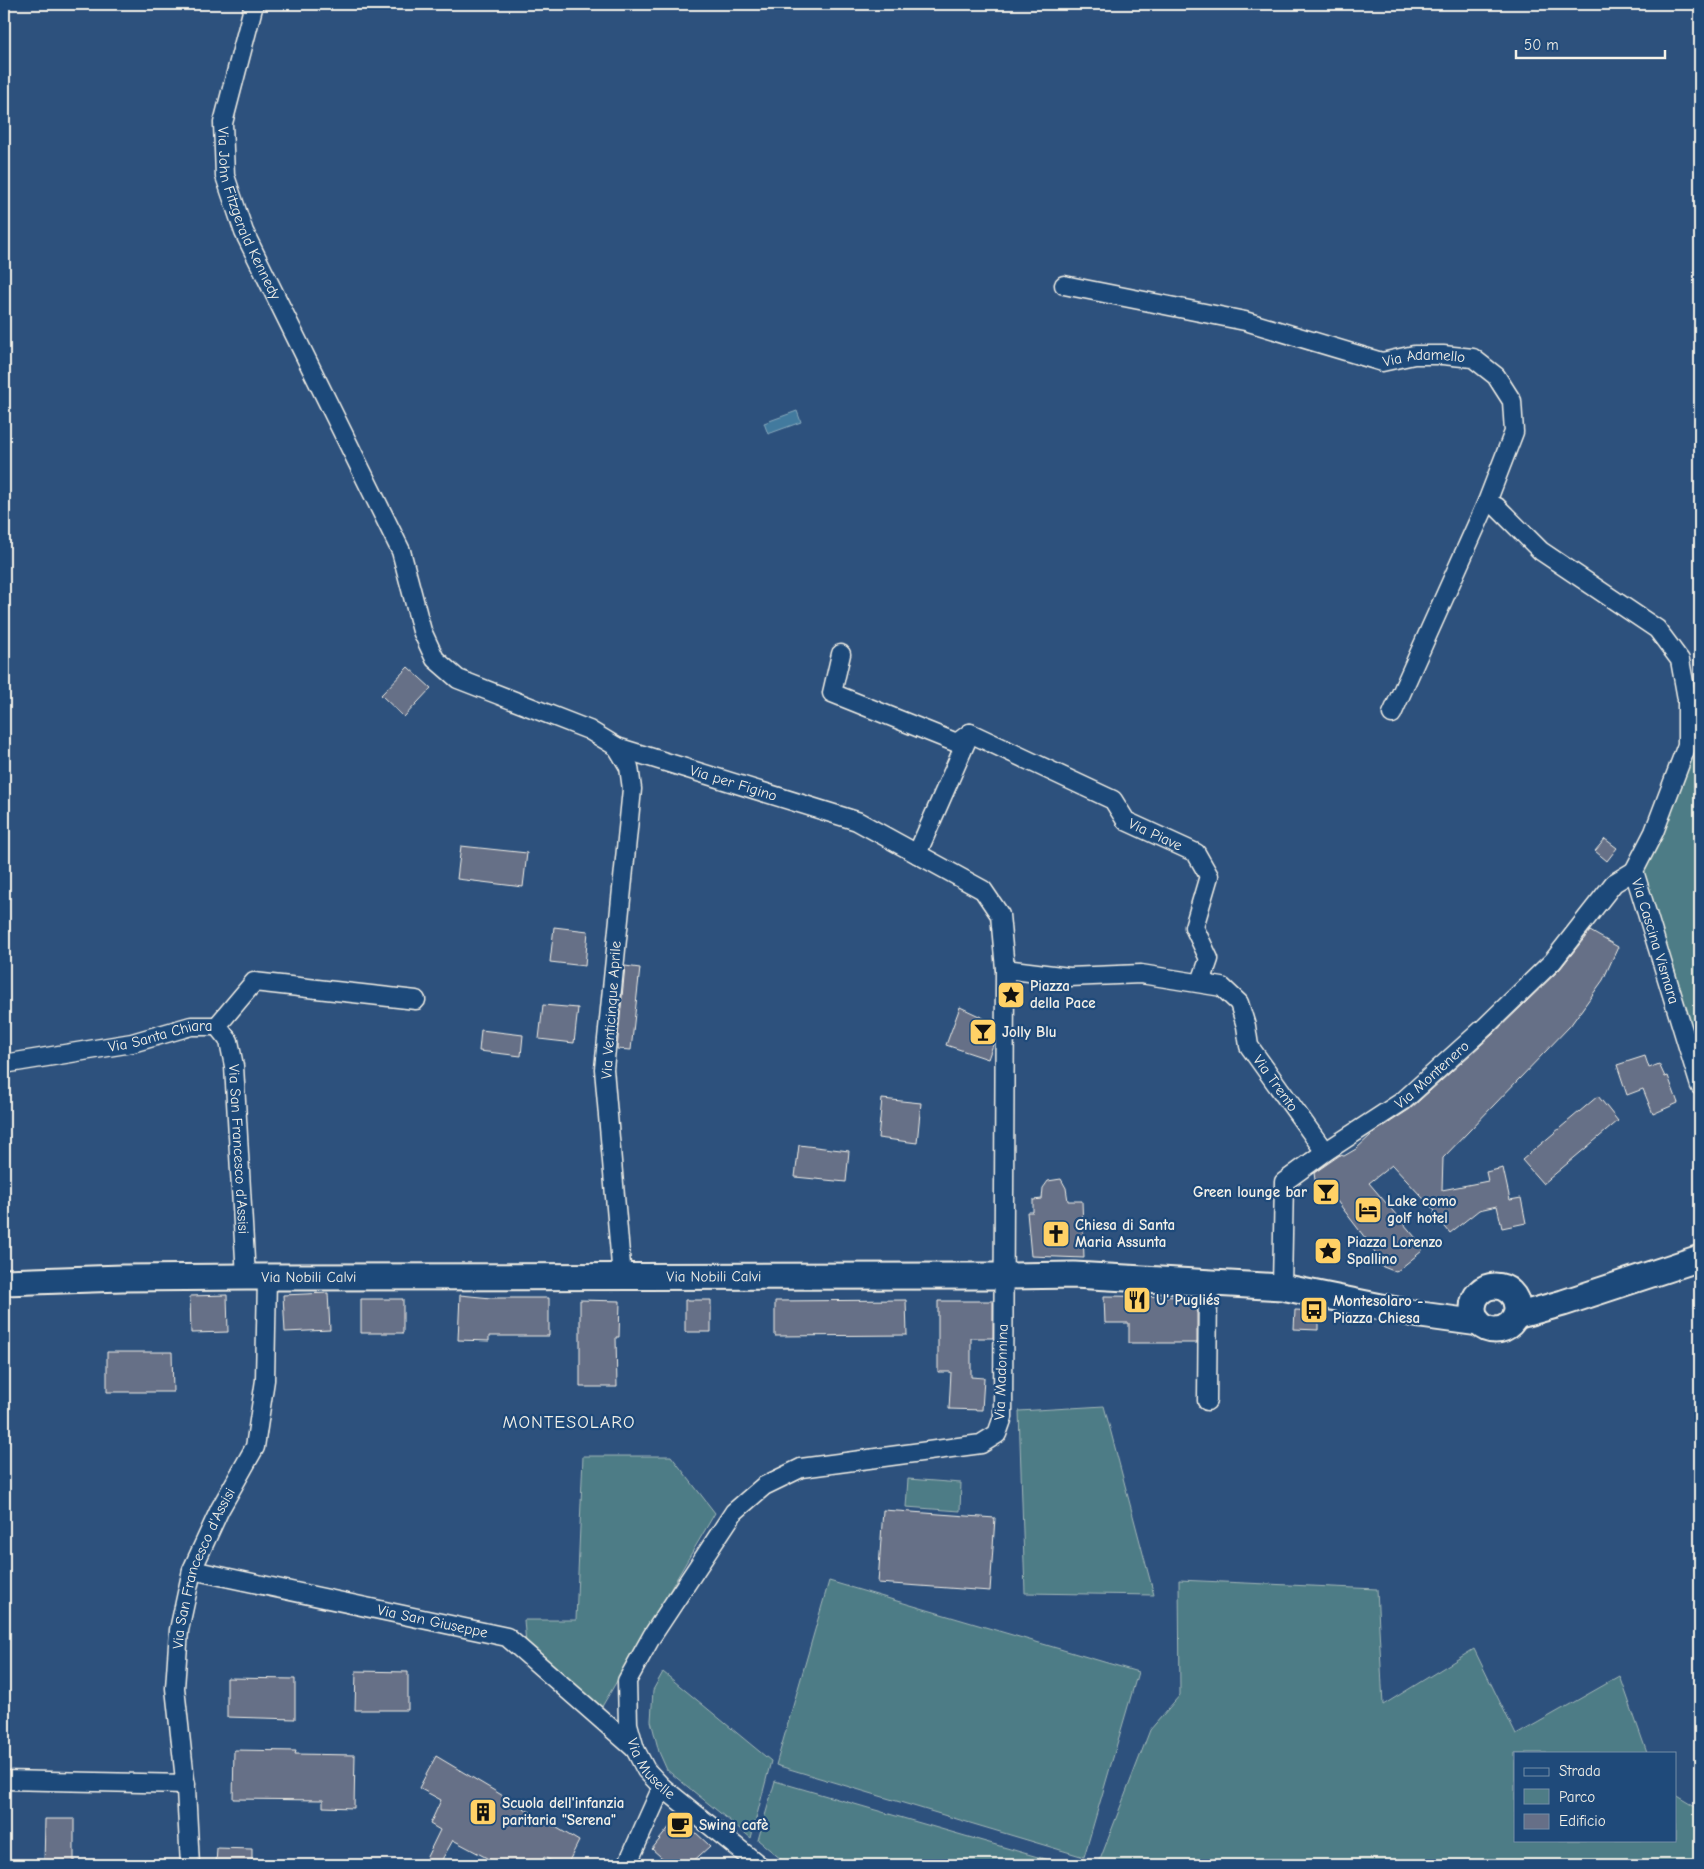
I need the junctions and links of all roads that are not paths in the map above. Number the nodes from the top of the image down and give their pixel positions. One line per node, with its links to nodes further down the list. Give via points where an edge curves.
1 (254, 4): 4 (street, Via John Fitzgerald Kennedy, via 223,123 225,176 244,232 401,551)
2 (1064, 285): 3 (street, Via Adamello, via 1245,321 1382,362 1414,355 1473,358 1496,376 1512,401 1514,432)
3 (1487, 502): 6 (street, Via Adamello); 10 (street, Via Cascina Vismara, via 1541,551 1657,629 1680,660 1688,699 1687,745 1654,832)
4 (422, 631): 8 (street, Via per Figino, via 435,659 458,679 589,730)
5 (840, 654): 7 (street, via 832,693 957,743)
6 (1392, 714)
7 (970, 733): 9 (street); 12 (street, Via Piave, via 1113,800 1126,821 1196,853 1209,876 1194,927 1209,959)
8 (617, 747): 9 (street, Via per Figino, via 857,821); 20 (street, Via Venticinque Aprile, via 629,767 632,789 604,1069)
9 (917, 854): 11 (street, Via per Figino, via 983,890 1000,915)
10 (1634, 871): 16 (street, Via Cascina Vismara); 17 (street, Via Montenero, via 1614,883 1553,961 1485,1027 1403,1101)
11 (1005, 969): 12 (street, via 1070,977 1141,974); 19 (street, Via Madonnina)
12 (1202, 982): 17 (street, Via Trento, via 1222,987 1239,1003 1249,1046)
13 (416, 1000): 14 (street, Via Santa Chiara, via 254,982)
14 (217, 1026): 15 (street, Via Santa Chiara, via 191,1026 132,1043); 21 (street, Via San Francesco d'Assisi, via 229,1041 234,1066)
15 (4, 1064)
16 (1700, 1086)
17 (1325, 1152): 24 (street, Via Montenero, via 1284,1182)
18 (1700, 1258): 27 (main road)
19 (1003, 1276): 20 (main road, Via Nobili Calvi); 23 (main road, Via Nobili Calvi, via 1074,1275); 33 (street, Via Madonnina, via 1003,1417 997,1434 981,1444 801,1468 764,1486 734,1512)
20 (622, 1277): 21 (main road, Via Nobili Calvi)
21 (257, 1278): 22 (main road, Via Nobili Calvi); 32 (street, Via San Francesco d'Assisi, via 265,1380 255,1447 220,1509)
22 (4, 1282)
23 (1208, 1282): 24 (main road, Via Nobili Calvi); 31 (street)
24 (1282, 1287): 28 (main road, Via Nobili Calvi)
25 (1510, 1292): 26 (main road, via 1495,1285); 27 (main road, via 1539,1301); 29 (main road, via 1518,1308)
26 (1478, 1294): 28 (main road); 30 (main road, via 1473,1310)
27 (1563, 1303): 29 (main road)
28 (1421, 1314): 30 (main road, Via Nobili Calvi)
29 (1516, 1316): 30 (main road, via 1511,1323 1499,1329 1489,1329)
30 (1479, 1323)
31 (1207, 1401)
32 (192, 1570): 34 (street, Via San Giuseppe, via 507,1637); 36 (street, Via San Francesco d'Assisi, via 179,1630 175,1688)
33 (652, 1636): 34 (street, Via Muselle, via 627,1681 628,1724)
34 (634, 1748): 37 (street, Via Muselle, via 646,1770)
35 (4, 1780): 36 (street)
36 (186, 1784): 38 (street, Via San Francesco d'Assisi)
37 (662, 1787): 39 (street); 40 (street, Via Muselle)
38 (190, 1865)
39 (627, 1865)
40 (758, 1865)

